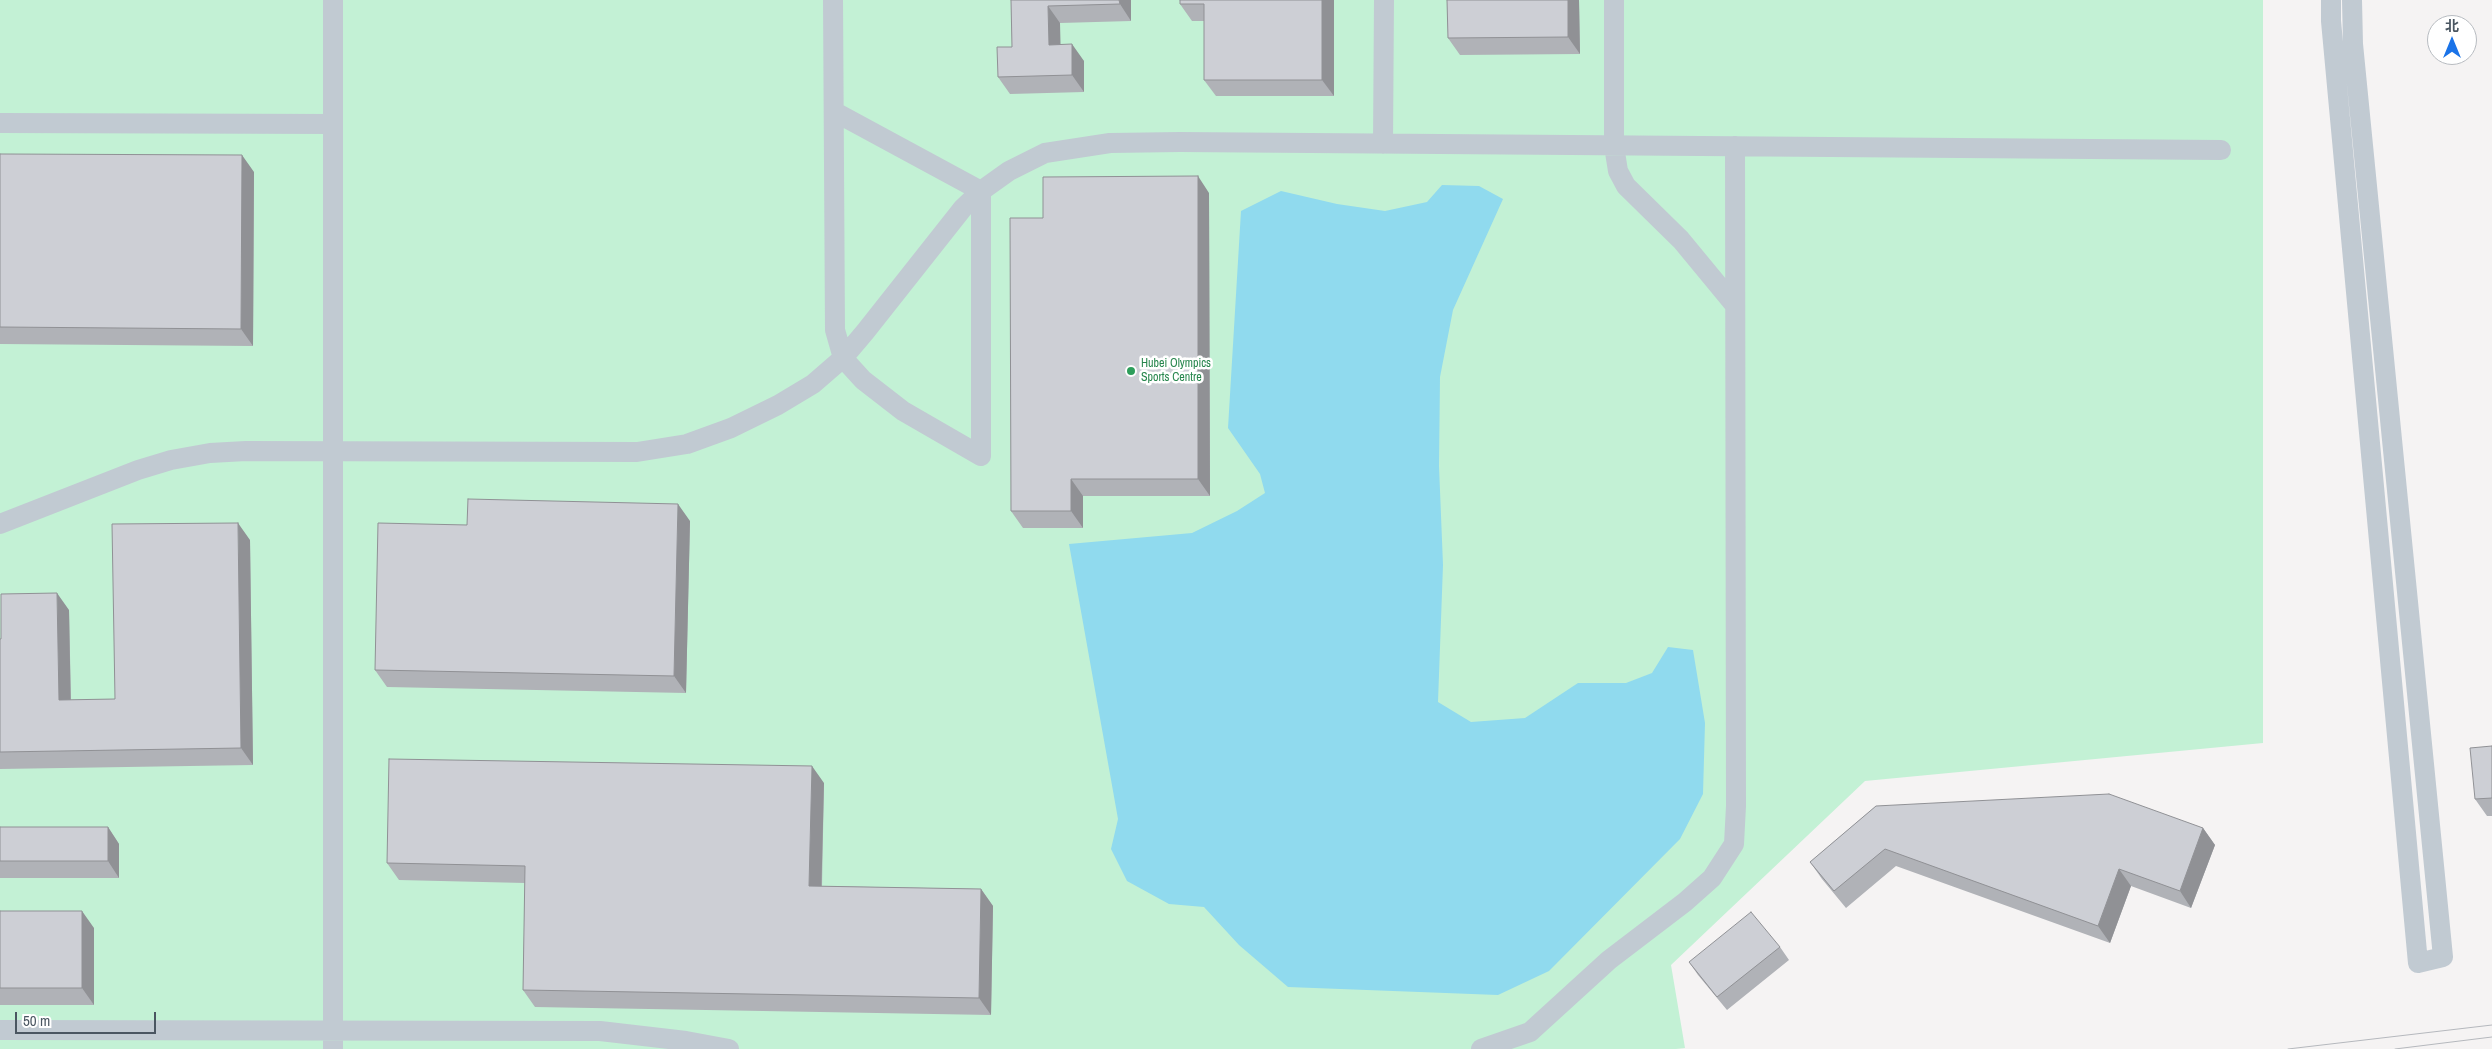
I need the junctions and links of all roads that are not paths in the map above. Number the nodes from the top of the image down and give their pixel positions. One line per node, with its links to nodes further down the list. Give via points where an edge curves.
1 (334, 0): 9 (street)
2 (833, 0): 7 (street)
3 (1384, 0): 10 (street)
4 (1614, 0): 11 (street)
5 (2331, 0): 6 (street, via 2418,963 2443,958 2353,44)
6 (2352, 0)
7 (835, 112): 14 (street); 16 (street, via 835,330)
8 (0, 123): 9 (street)
9 (334, 124): 17 (street)
10 (1383, 144): 11 (street); 14 (street, via 1110,143 1045,153)
11 (1614, 146): 12 (street); 15 (street, via 1618,171 1626,186 1699,260)
12 (1735, 146): 13 (street); 15 (street)
13 (2221, 150)
14 (981, 191): 16 (street, via 963,208); 16 (street, via 981,456 903,411 863,380)
15 (1733, 303): 22 (street, via 1734,844 1712,878 1609,960 1530,1032)
16 (843, 358): 17 (street, via 813,384 778,406 687,444 637,452)
17 (334, 451): 18 (street, via 219,453 171,460 109,480); 20 (street)
18 (0, 524)
19 (0, 1030): 20 (street)
20 (334, 1040): 21 (street, via 600,1031)
21 (728, 1049)
22 (1481, 1049)

